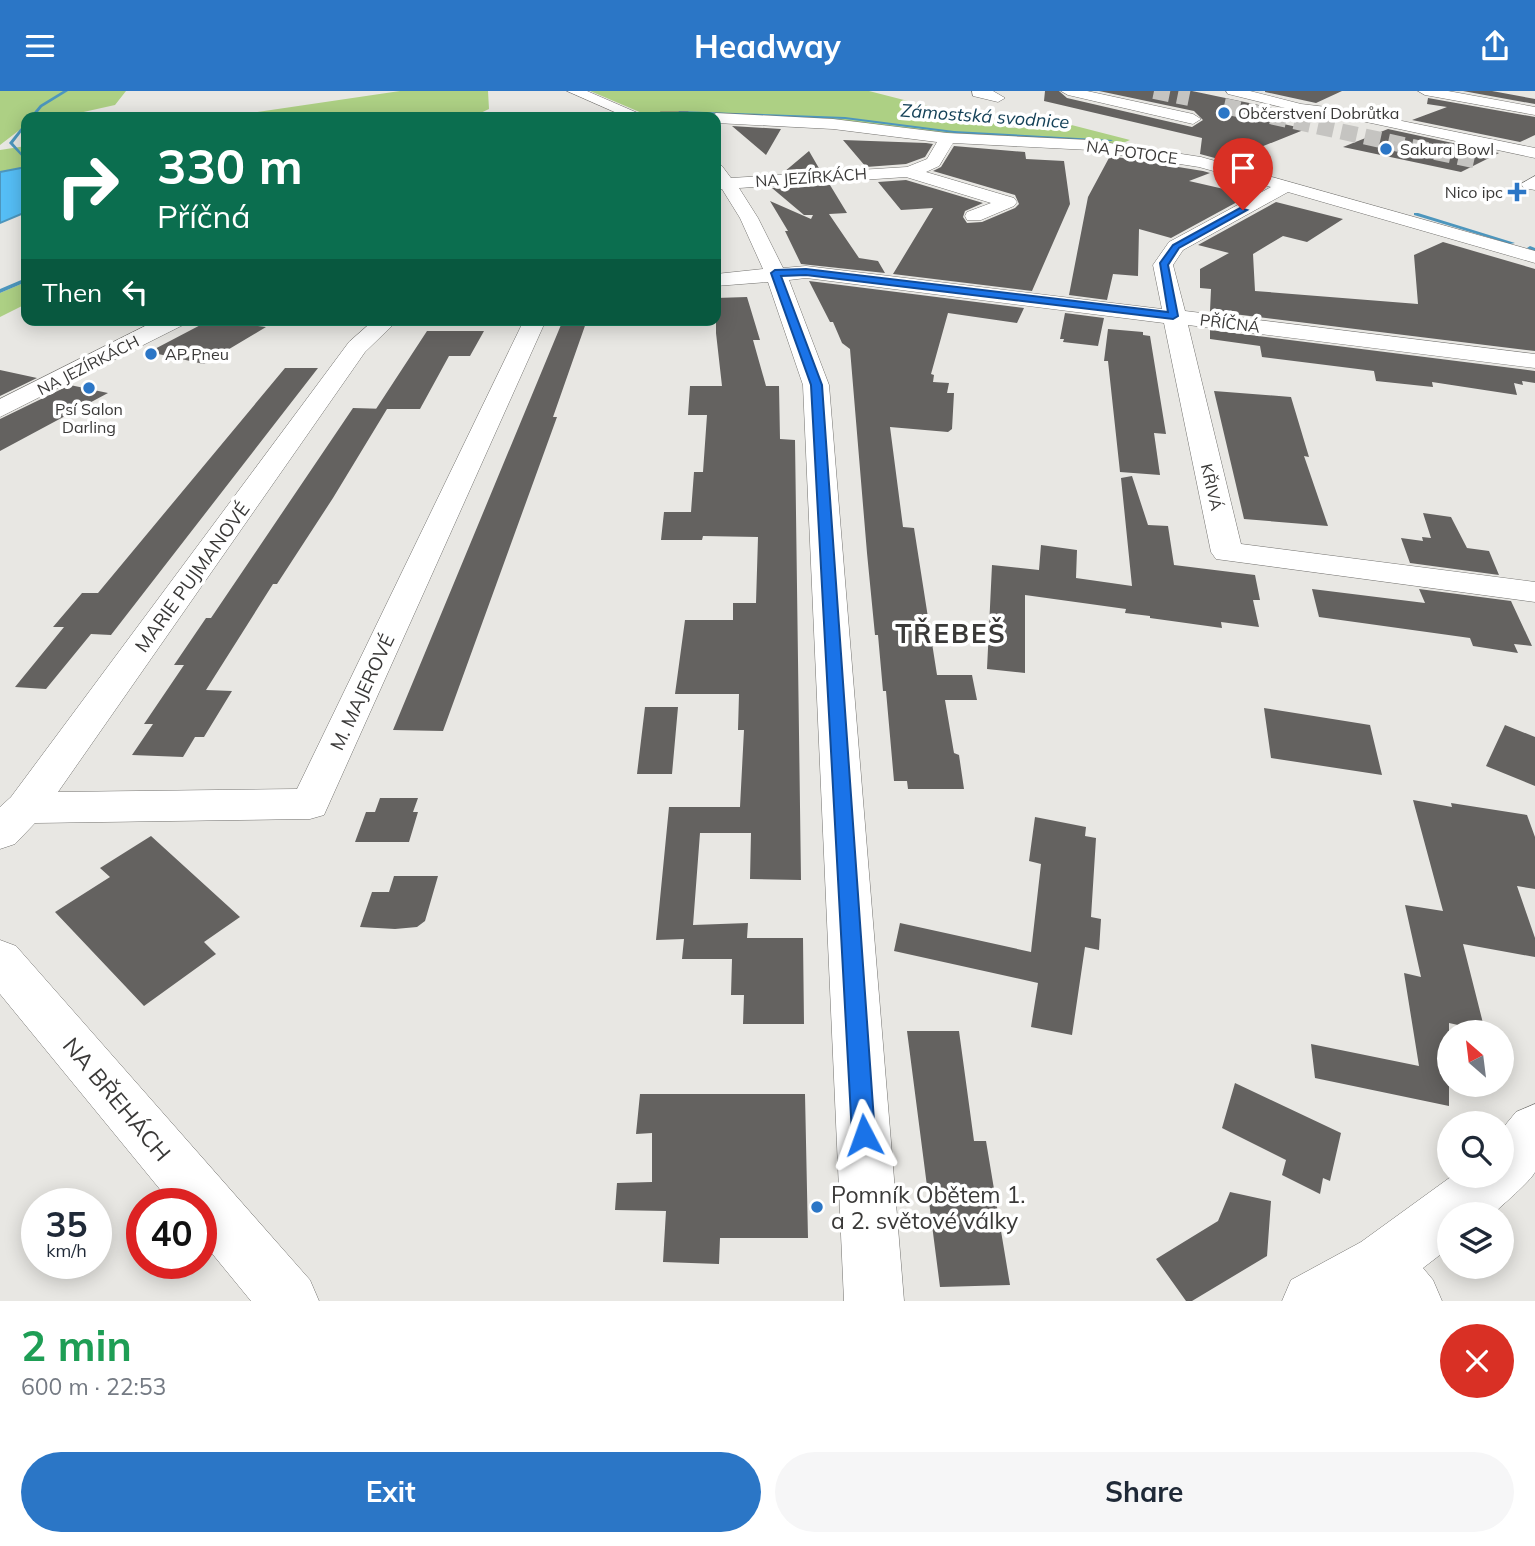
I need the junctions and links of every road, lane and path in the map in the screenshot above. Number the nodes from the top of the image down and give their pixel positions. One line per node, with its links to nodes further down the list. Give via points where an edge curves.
1 (574, 91): 12 (street)
2 (1068, 91): 13 (street, via 1169,114)
3 (1233, 91): 7 (street)
4 (1259, 91): 6 (street)
5 (1433, 92): 9 (street); 11 (street)
6 (1304, 96): 7 (street, via 1278,100); 8 (street)
7 (1285, 104): 10 (street)
8 (1334, 104): 10 (street, via 1334,109); 16 (street)
9 (1413, 105)
10 (1317, 111): 17 (street, via 1304,116); 18 (street)
11 (1535, 111)
12 (626, 112)
13 (1193, 113)
14 (721, 118): 15 (street, NA POTOCE, via 833,124)
15 (947, 138): 19 (street, NA JEZÍRKÁCH, via 937,162); 22 (street, NA POTOCE, via 1119,148 1201,162)
16 (1535, 146)
17 (1479, 153)
18 (1535, 153)
19 (907, 172): 20 (street, NA JEZÍRKÁCH); 23 (street, NA JEZÍRKÁCH, via 1008,202)
20 (721, 179)
21 (721, 181): 25 (street)
22 (1287, 186): 24 (street, NA POTOCE); 27 (street, KŘIVÁ, via 1176,246 1163,265)
23 (974, 216)
24 (1535, 257)
25 (775, 273): 26 (street, PŘÍČNÁ); 27 (street, PŘÍČNÁ, via 806,272); 42 (street, via 816,385)
26 (721, 279)
27 (1173, 316): 31 (street, PŘÍČNÁ); 33 (street, KŘIVÁ, via 1227,552)
28 (163, 326): 32 (street, NA JEZÍRKÁCH)
29 (379, 326): 34 (street, MARIE PUJMANOVÉ, via 357,347)
30 (532, 326): 34 (street, M. MAJEROVÉ, via 310,804)
31 (1535, 361)
32 (0, 409)
33 (1535, 592)
34 (25, 808): 35 (street, MARIE PUJMANOVÉ)
35 (0, 833)
36 (0, 960): 41 (street, NA BŘEHÁCH)
37 (1535, 1130): 38 (street)
38 (1514, 1155)
39 (1480, 1188): 40 (street, via 1459,1206)
40 (1397, 1282): 43 (street)
41 (289, 1301)
42 (874, 1301)
43 (1312, 1301)

